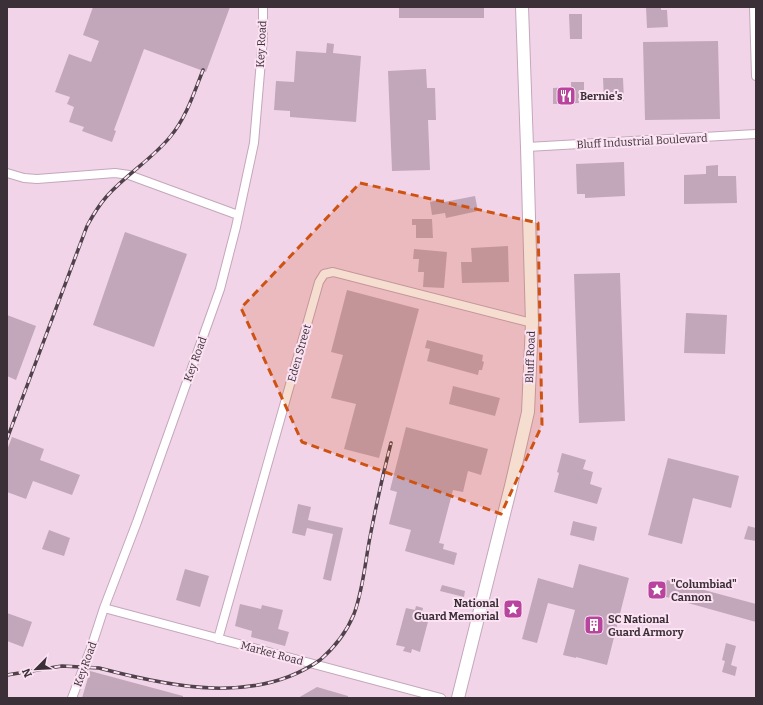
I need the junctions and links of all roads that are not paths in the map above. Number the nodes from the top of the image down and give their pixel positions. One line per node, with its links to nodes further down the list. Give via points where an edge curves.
1 (262, 7): 8 (street, Key Road, via 263,37 254,143)
2 (522, 7): 6 (main road, Bluff Road)
3 (754, 7): 4 (street)
4 (756, 76)
5 (756, 134): 6 (street, Bluff Industrial Boulevard)
6 (527, 147): 9 (main road, Bluff Road)
7 (7, 173): 8 (street, via 37,179 115,172)
8 (238, 215): 10 (street, Key Road, via 220,289)
9 (532, 324): 11 (street, Eden Street, via 333,272 324,274 319,282); 14 (main road, Bluff Road, via 528,412)
10 (104, 608): 11 (street, Market Road); 12 (street, Key Road, via 92,648)
11 (218, 639): 13 (street, Market Road)
12 (72, 698)
13 (441, 698)
14 (458, 698)

